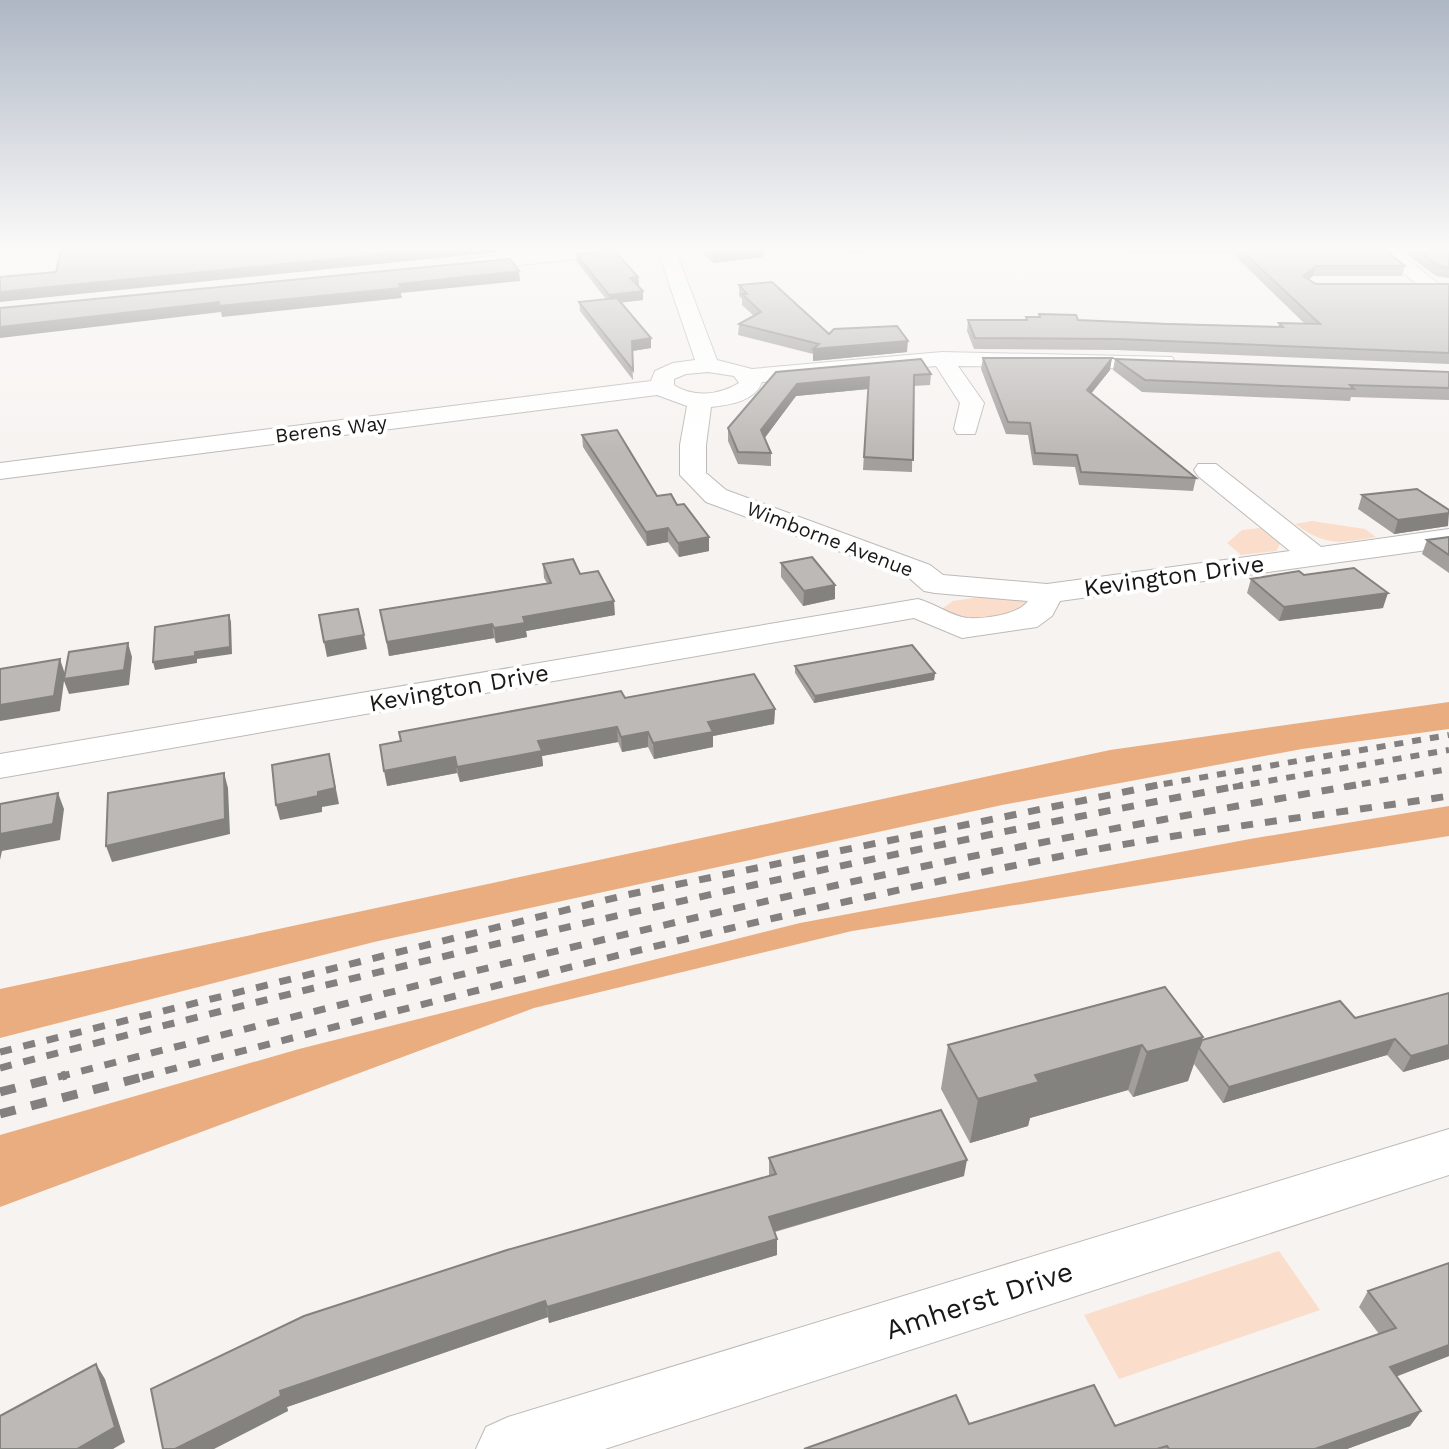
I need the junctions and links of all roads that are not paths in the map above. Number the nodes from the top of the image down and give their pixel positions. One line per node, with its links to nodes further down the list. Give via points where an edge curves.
1 (688, 317): 4 (street)
2 (942, 359): 3 (street); 5 (street); 8 (street, via 972,403)
3 (1179, 363)
4 (708, 365): 5 (street); 6 (street, via 670,372 663,376)
5 (748, 376): 7 (street, via 751,381 742,393)
6 (662, 387): 7 (street); 10 (street, Berens Way)
7 (700, 400): 13 (street, Wimborne Avenue, via 693,475 716,496 919,571)
8 (966, 429)
9 (1207, 470): 12 (street)
10 (0, 471)
11 (1449, 538): 12 (street, Kevington Drive)
12 (1315, 556): 13 (street, Kevington Drive, via 1047,593 1041,609 1026,620 962,628)
13 (927, 596): 14 (street, Kevington Drive)
14 (0, 766)
15 (1449, 1152): 16 (street, Amherst Drive)
16 (508, 1449)

